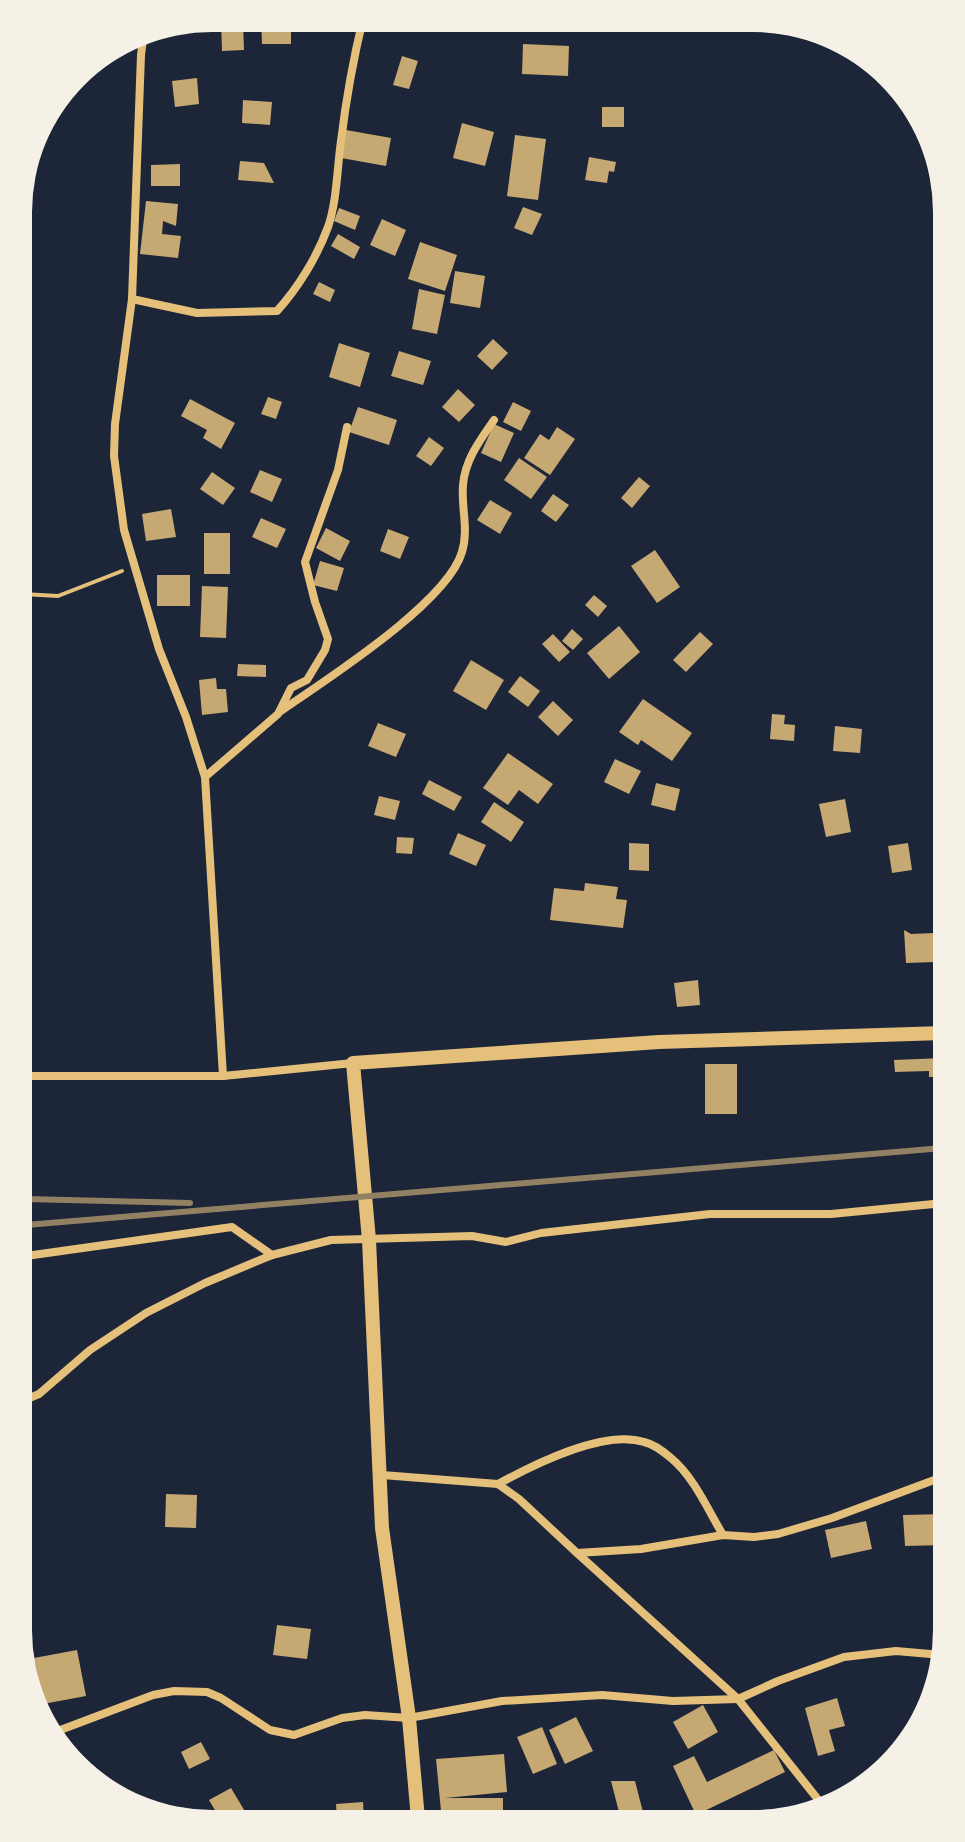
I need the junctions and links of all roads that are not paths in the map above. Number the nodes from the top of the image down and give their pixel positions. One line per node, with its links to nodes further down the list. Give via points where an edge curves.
1 (360, 32): 3 (street, via 329,225 289,297 277,311 223,314)
2 (142, 46): 3 (street)
3 (132, 299): 7 (street, via 115,424 124,530)
4 (494, 420): 6 (street, via 468,464 464,548 450,578 400,624)
5 (347, 427): 6 (street, via 338,470 305,562 328,639 307,680 291,688)
6 (278, 714): 7 (street)
7 (205, 777): 11 (street)
8 (933, 1033): 9 (street, via 659,1042)
9 (353, 1063): 11 (street); 13 (street)
10 (32, 1076): 11 (street)
11 (223, 1076)
12 (933, 1204): 13 (street, via 831,1214 710,1214 541,1233 506,1242 472,1236)
13 (369, 1240): 15 (street, via 331,1240); 17 (street)
14 (32, 1255): 15 (street, via 232,1227)
15 (272, 1255): 16 (street, via 146,1313)
16 (32, 1397)
17 (382, 1475): 19 (street); 24 (street, via 386,1562)
18 (933, 1480): 20 (street, via 808,1527 754,1537)
19 (498, 1484): 20 (street, via 549,1457 626,1439 645,1442 684,1473); 21 (street)
20 (723, 1535): 21 (street)
21 (577, 1553): 23 (street)
22 (931, 1654): 23 (street, via 896,1651 844,1657)
23 (738, 1699): 24 (street, via 550,1697); 26 (street)
24 (409, 1718): 25 (street, via 353,1716 285,1734 221,1698 189,1690 153,1695); 27 (street)
25 (62, 1729)
26 (817, 1798)
27 (417, 1810)

